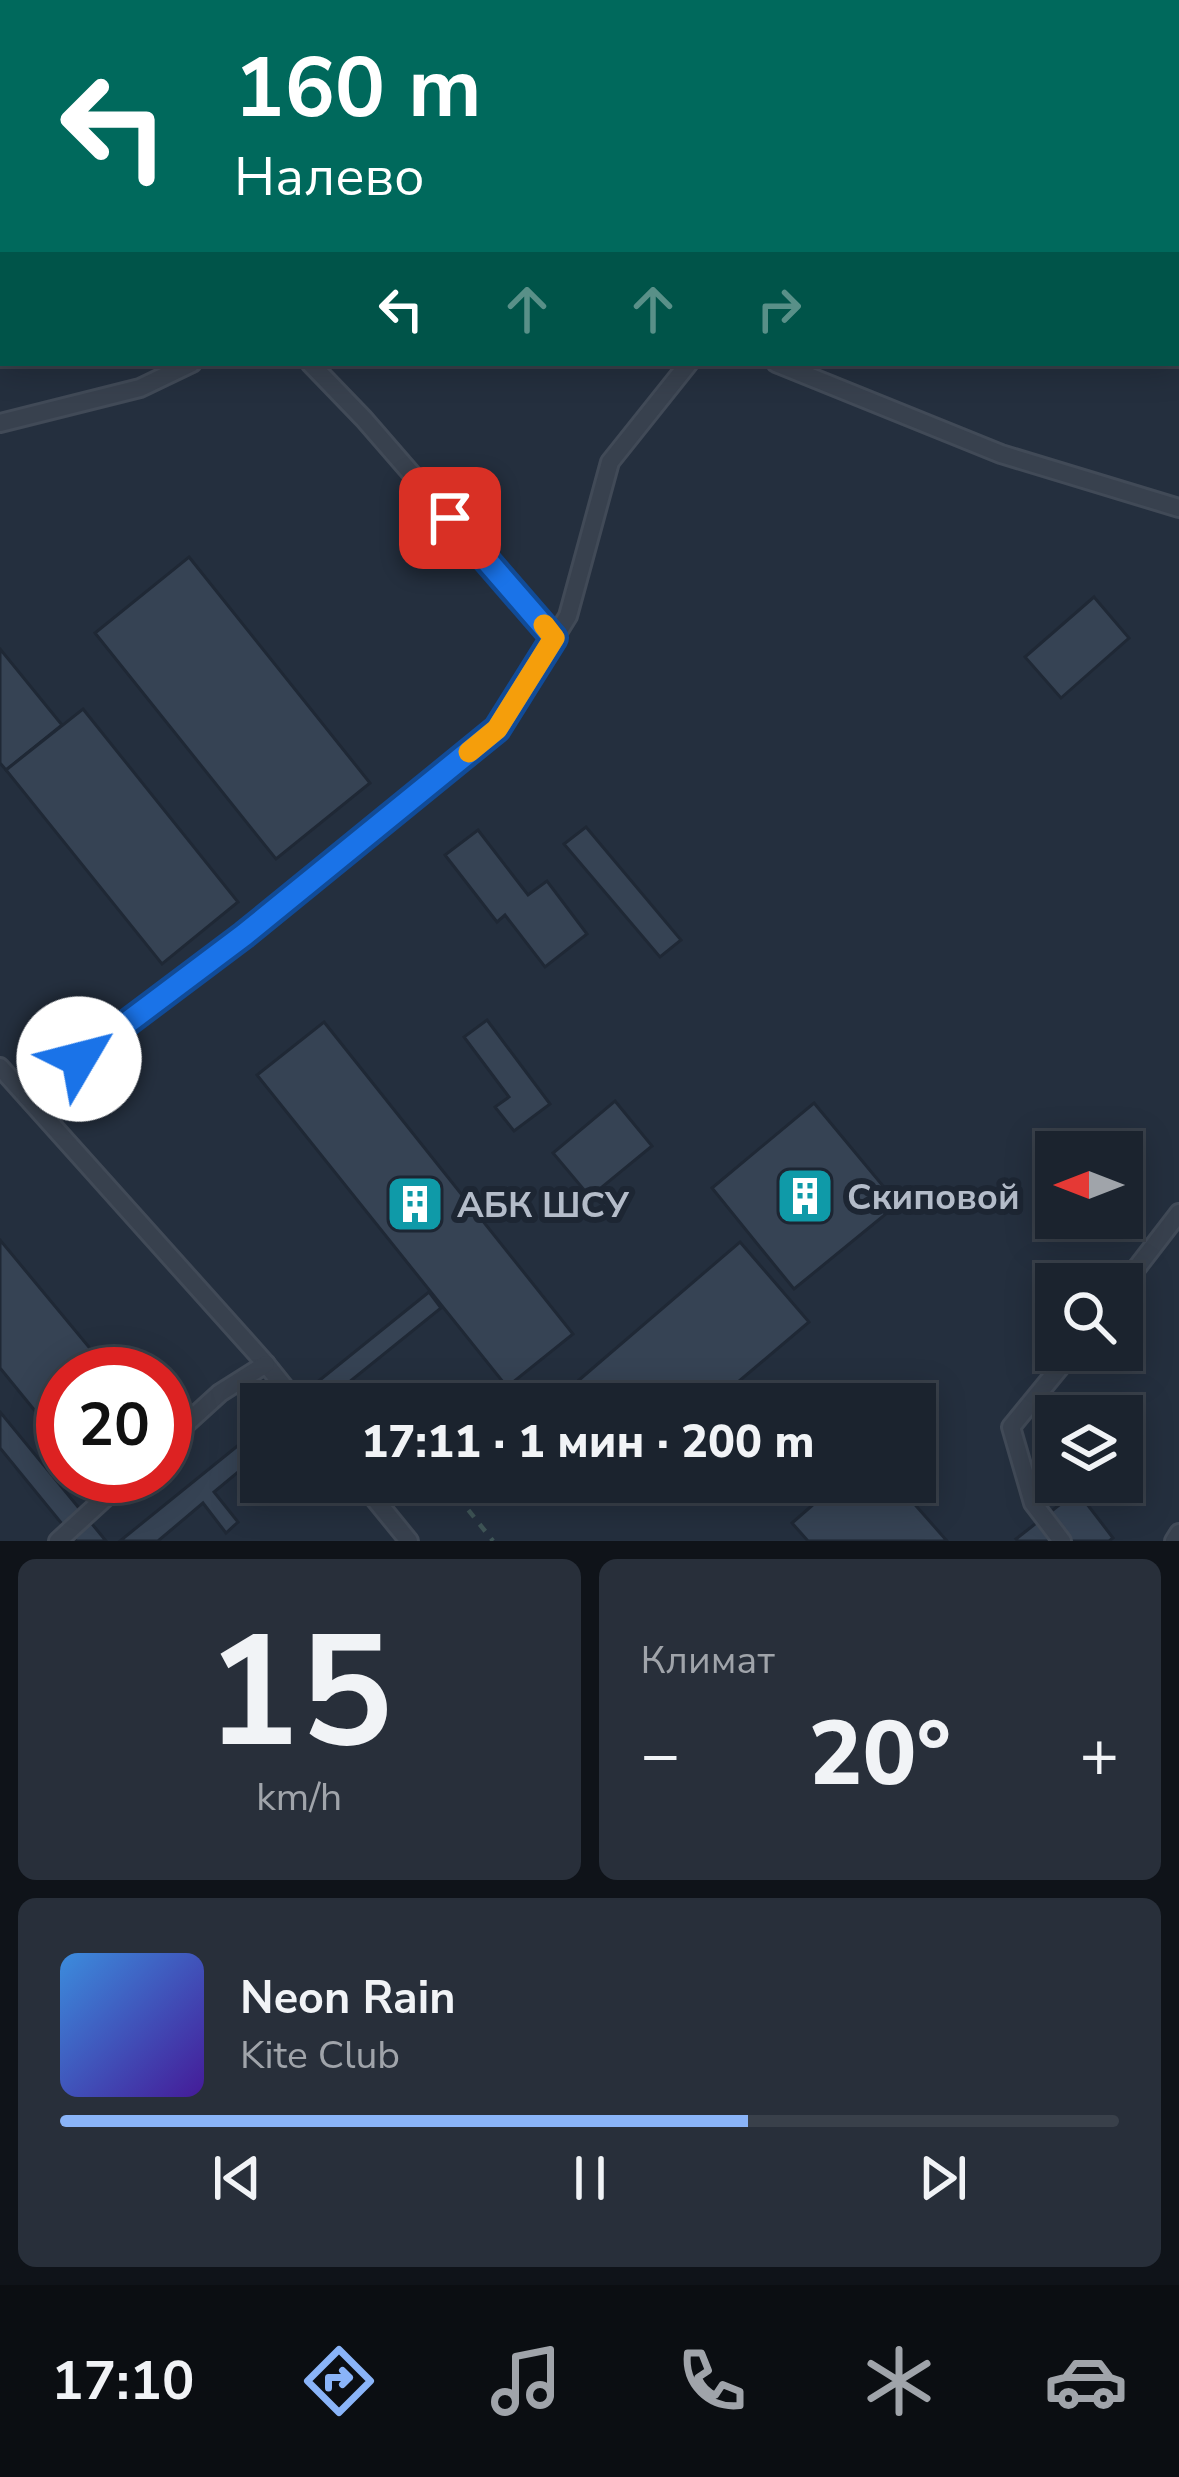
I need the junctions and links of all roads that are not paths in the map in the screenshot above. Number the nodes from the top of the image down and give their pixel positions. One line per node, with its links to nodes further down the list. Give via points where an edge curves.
1 (186, 366): 5 (lane, via 140,388)
2 (313, 366): 7 (lane)
3 (687, 366): 7 (lane, via 610,461 568,616)
4 (783, 366): 6 (lane, via 1001,454)
5 (0, 423)
6 (1179, 508)
7 (554, 638): 9 (lane, via 497,729 244,935)
8 (0, 1067): 9 (lane)
9 (27, 1097): 12 (lane)
10 (1179, 1213): 11 (lane)
11 (1140, 1263)
12 (266, 1364): 14 (lane); 15 (lane)
13 (1057, 1371): 21 (lane, via 1011,1427 1033,1504)
14 (281, 1383)
15 (192, 1418)
16 (100, 1503): 19 (lane)
17 (378, 1503): 20 (lane)
18 (1179, 1533): 22 (lane)
19 (58, 1541)
20 (409, 1541)
21 (1062, 1541)
22 (1174, 1541)

